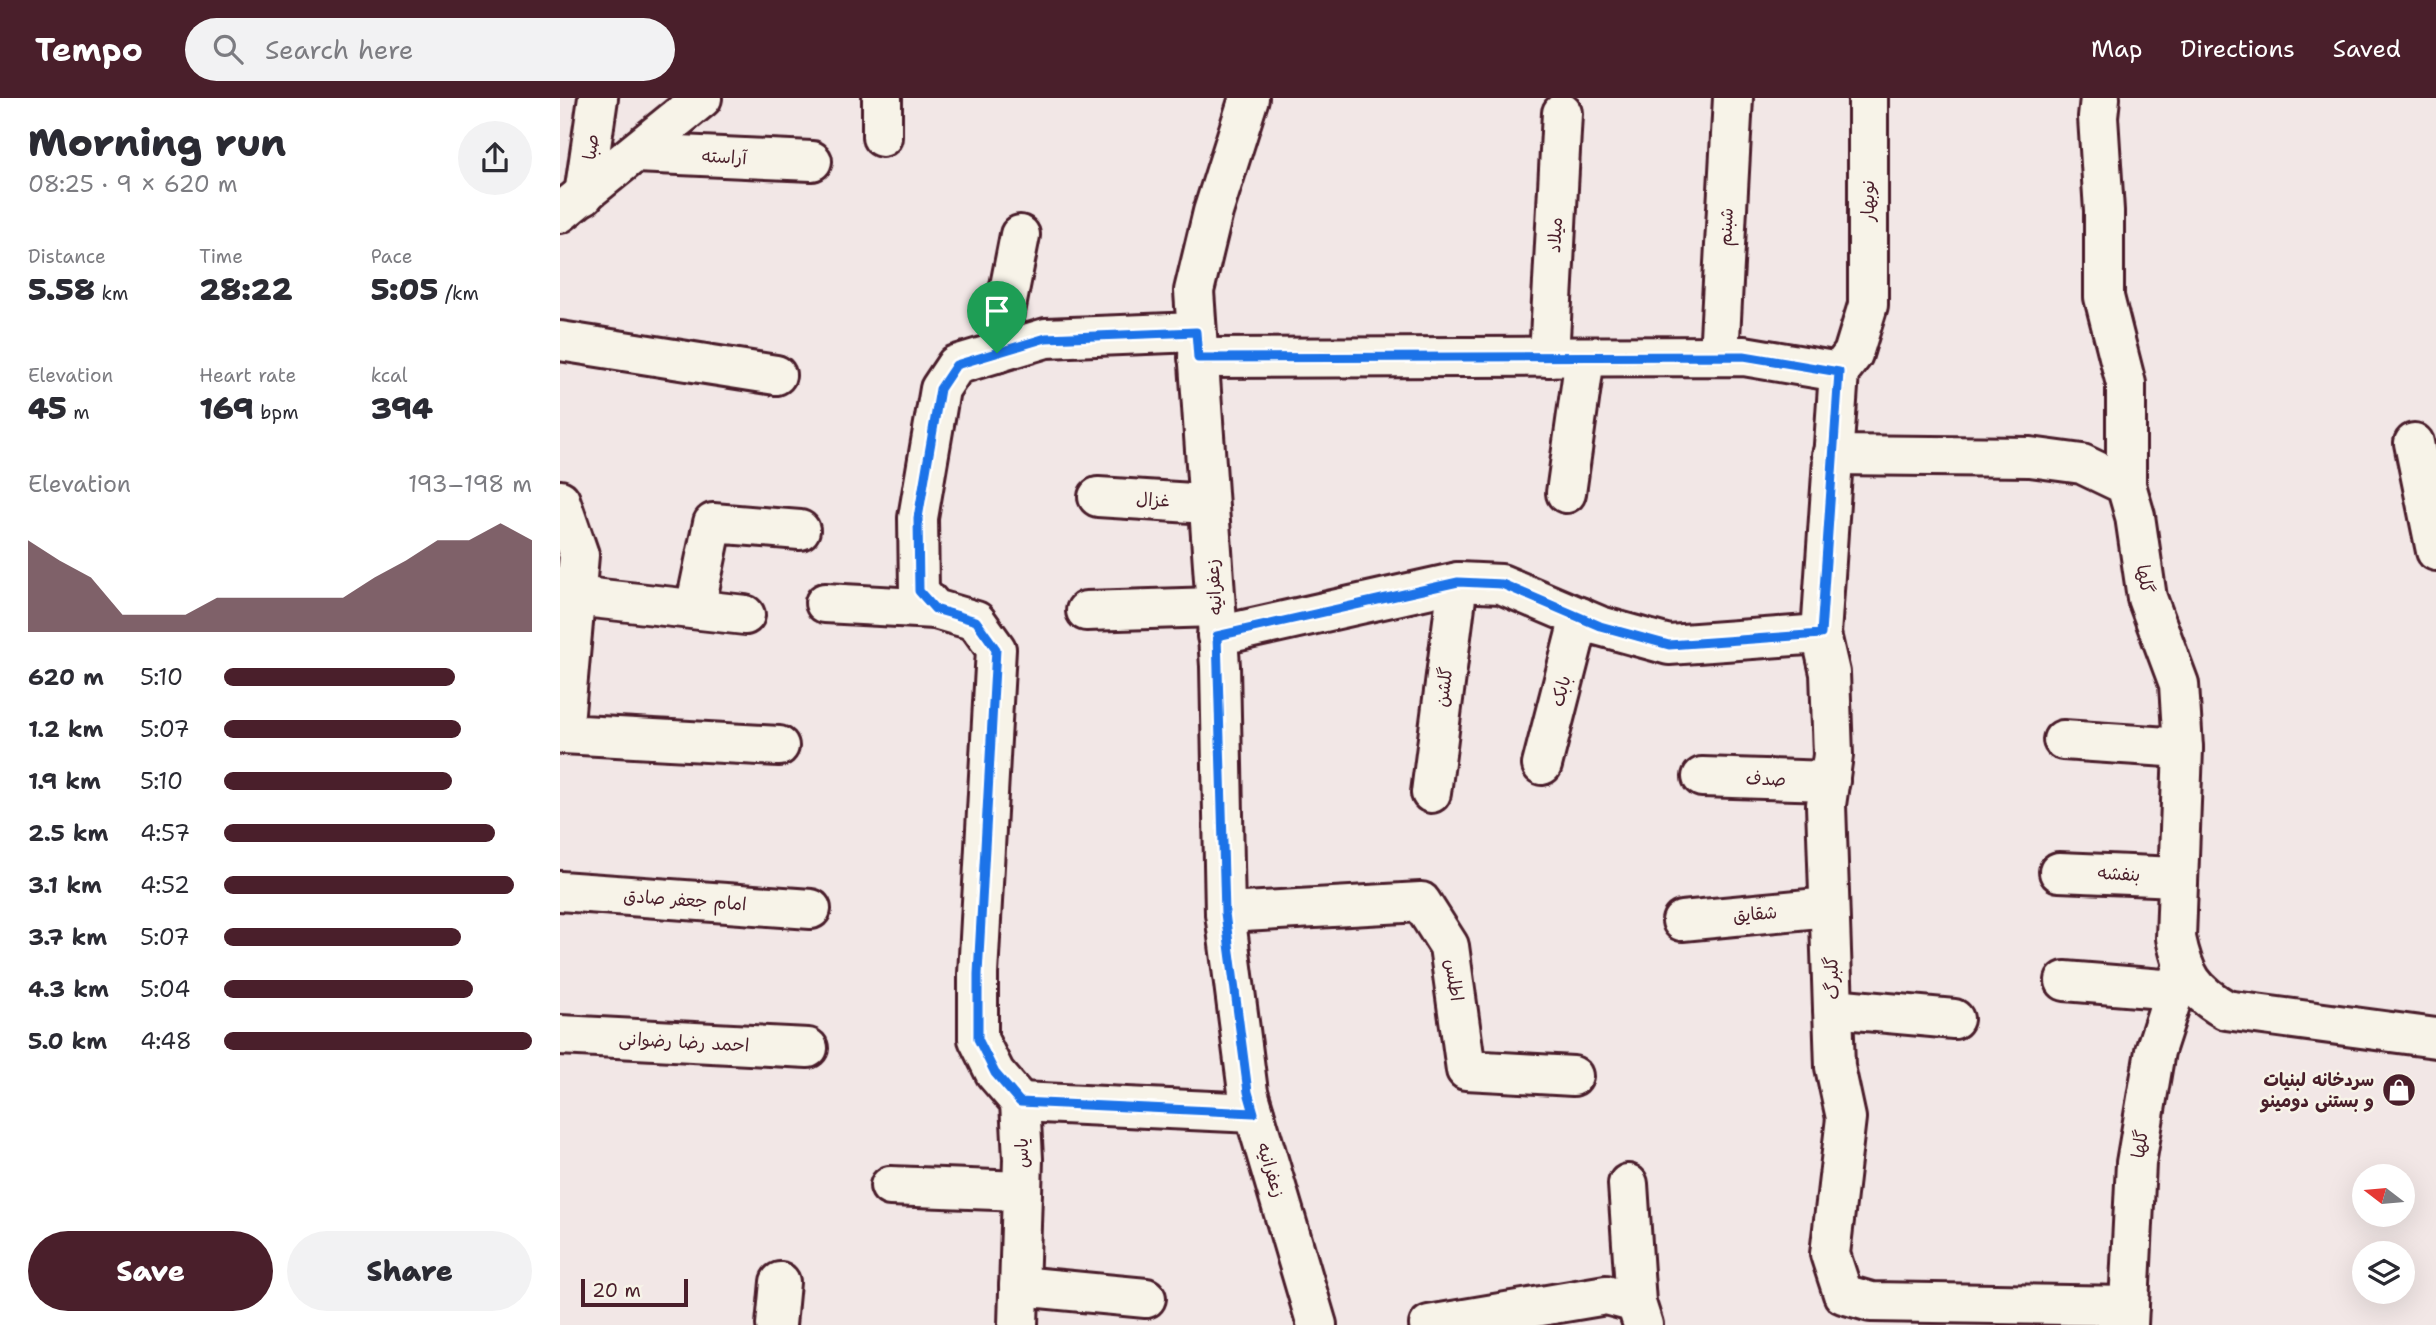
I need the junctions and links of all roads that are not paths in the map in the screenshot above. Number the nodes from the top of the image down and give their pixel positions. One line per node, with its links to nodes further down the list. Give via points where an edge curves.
1 (598, 98): 12 (street, صبا)
2 (702, 98): 10 (street)
3 (882, 98): 9 (street)
4 (1249, 98): 15 (street, زعفرانیه, via 1194,291)
5 (1733, 98): 18 (street, شبنم)
6 (1867, 98): 19 (street, نوبهار, via 1868,305 1853,354)
7 (2100, 98): 23 (street, گلها, via 2104,297 2126,384)
8 (1562, 113): 17 (street, میلاد)
9 (882, 137)
10 (636, 153): 11 (street, آراسته); 12 (street)
11 (812, 161)
12 (572, 204)
13 (1020, 235): 16 (street)
14 (560, 341): 20 (street)
15 (1197, 345): 16 (street, via 1046,338); 17 (street); 26 (street, زعفرانیه)
16 (997, 353): 34 (street, via 956,365 940,389 918,518 919,591)
17 (1567, 356): 18 (street); 24 (street, میلاد)
18 (1719, 356): 19 (street)
19 (1839, 372): 22 (street, گلبرگ)
20 (776, 375)
21 (2414, 443): 29 (street)
22 (1832, 455): 23 (street, via 2030,457 2082,464); 39 (street, گلبرگ)
23 (2126, 485): 42 (street, گلها, via 2147,598 2179,684)
24 (1566, 493)
25 (1098, 497): 26 (street, غزال)
26 (1208, 503): 38 (street, زعفرانیه)
27 (562, 514): 31 (street, via 579,555)
28 (800, 530): 33 (street, via 713,523)
29 (2436, 551)
30 (1458, 582): 37 (street, via 1502,584); 38 (street); 46 (street, گلشن)
31 (575, 596): 33 (street); 41 (street, via 563,734)
32 (825, 603): 34 (street)
33 (695, 609): 36 (street)
34 (935, 609): 62 (street, via 976,621 996,649 978,1039 995,1073)
35 (1086, 611): 38 (street)
36 (745, 615)
37 (1580, 617): 39 (street, via 1669,645); 43 (street, بابک)
38 (1216, 622): 52 (street, زعفرانیه)
39 (1821, 634): 45 (street, گلبرگ, via 1830,673 1833,755)
40 (2063, 740): 42 (street)
41 (779, 746)
42 (2183, 748): 48 (street, گلها)
43 (1542, 765)
44 (1702, 777): 45 (street, صدف)
45 (1829, 781): 50 (street, گلبرگ)
46 (1431, 793)
47 (2059, 872): 48 (street, بنفشه)
48 (2178, 877): 54 (street, گلها)
49 (560, 891): 51 (street, امام جعفر صادق)
50 (1829, 908): 53 (street, شقایق); 56 (street, گلبرگ)
51 (810, 909)
52 (1225, 913): 61 (street, اطلس, via 1421,902 1449,946 1466,1070); 63 (street, زعفرانیه)
53 (1682, 921)
54 (2179, 979): 55 (street); 59 (street, گلها, via 2226,1010); 71 (street, گلها, via 2155,1051 2136,1163)
55 (2065, 981)
56 (1833, 1008): 57 (street); 71 (street, گلبرگ, via 1835,1067 1846,1118 1830,1254 1843,1294 1871,1302)
57 (1954, 1018)
58 (560, 1035): 60 (street, احمد رضا رضوانی)
59 (2436, 1038)
60 (808, 1048)
61 (1573, 1076)
62 (1020, 1102): 63 (street); 66 (street, یاس)
63 (1254, 1113): 74 (street, زعفرانیه)
64 (1628, 1184): 70 (street)
65 (890, 1186): 66 (street)
66 (1021, 1191): 68 (street, یاس)
67 (780, 1282): 72 (street)
68 (1019, 1286): 69 (street); 73 (street, یاس)
69 (1146, 1298)
70 (1640, 1314): 75 (street, via 1606,1295)
71 (2129, 1315)
72 (776, 1325)
73 (1018, 1325)
74 (1317, 1325)
75 (1429, 1325)

